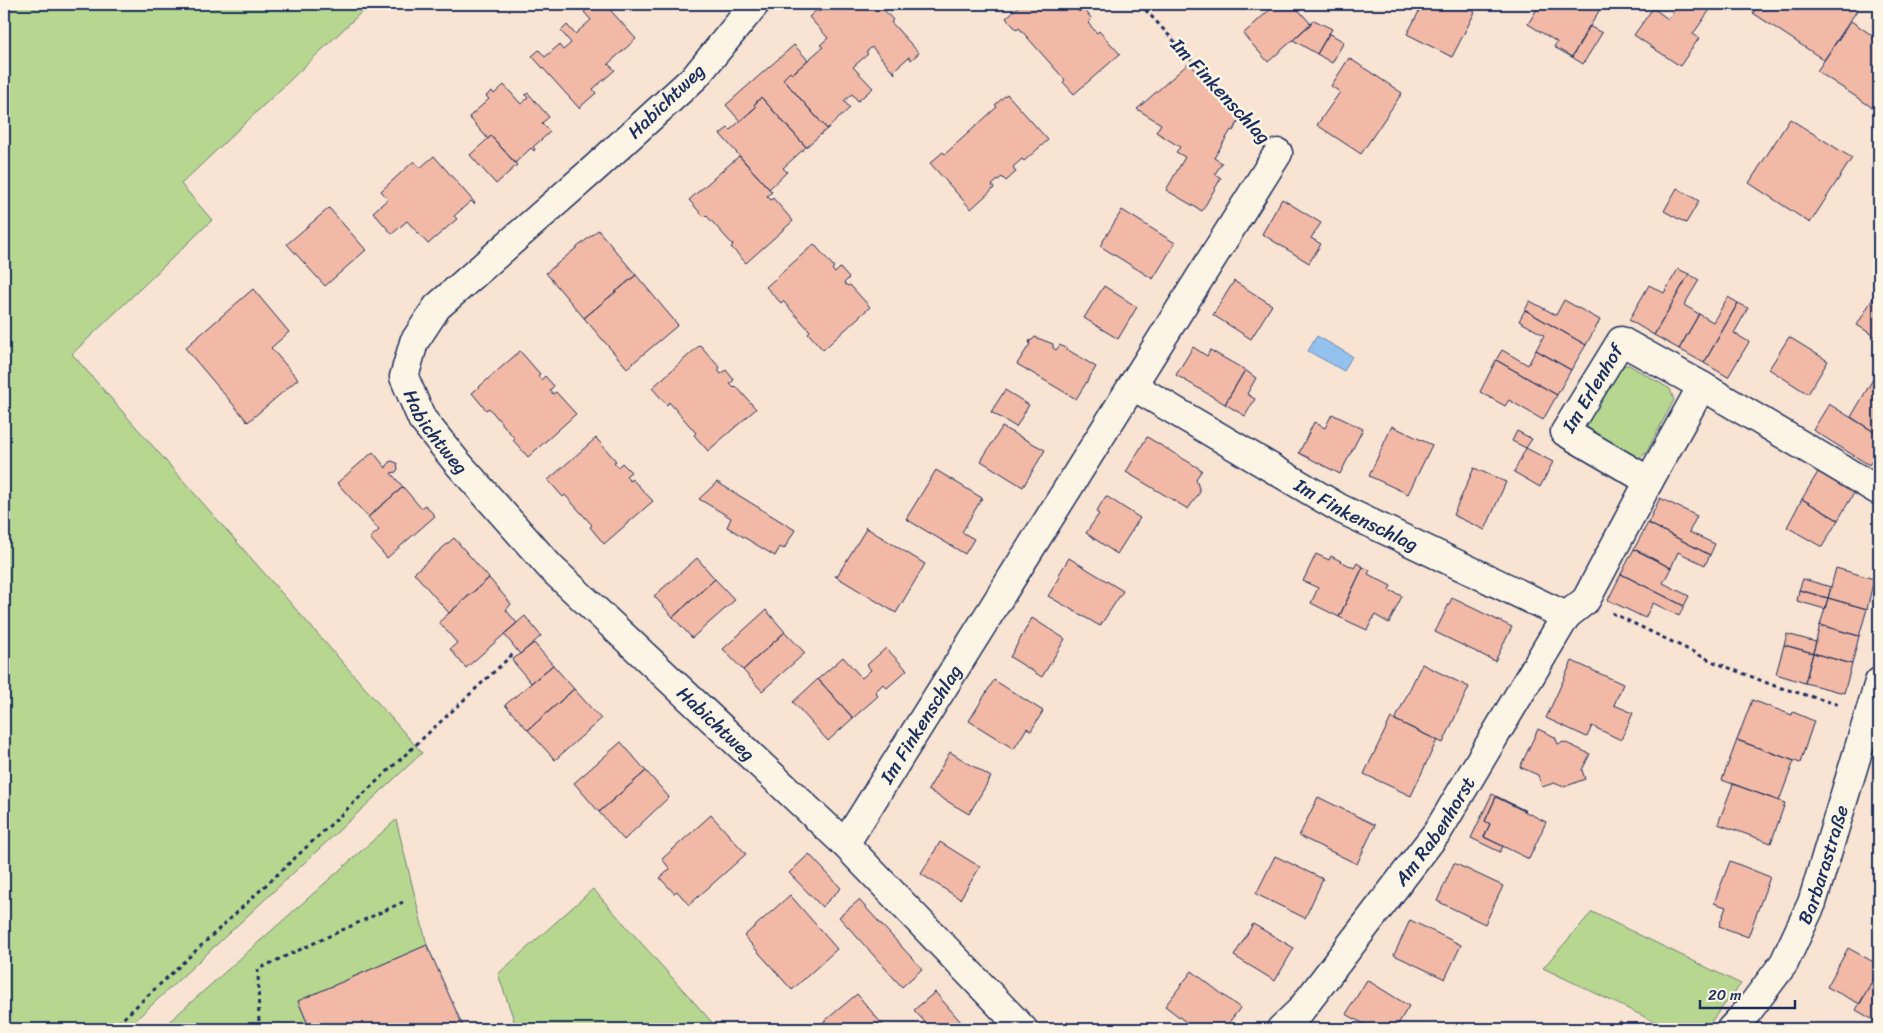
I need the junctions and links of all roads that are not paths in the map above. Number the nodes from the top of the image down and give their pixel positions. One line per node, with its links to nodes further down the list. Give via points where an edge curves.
1 (755, 4): 9 (street, Habichtweg, via 696,76 437,307 414,342 404,377 422,419 551,568)
2 (1278, 153): 3 (street, Im Finkenschlag)
3 (1133, 386): 7 (street, Im Finkenschlag, via 1341,509); 9 (street, Im Finkenschlag)
4 (1702, 386): 5 (street); 5 (street, Im Erlenhof, via 1621,341 1565,432); 6 (street, Im Erlenhof)
5 (1649, 482): 7 (street)
6 (1879, 491)
7 (1576, 608): 11 (street, Am Rabenhorst, via 1438,831 1300,1011)
8 (1879, 682): 12 (street, Barbarastraße, via 1812,903 1784,963)
9 (845, 844): 10 (street)
10 (1023, 1029)
11 (1281, 1029)
12 (1731, 1029)

